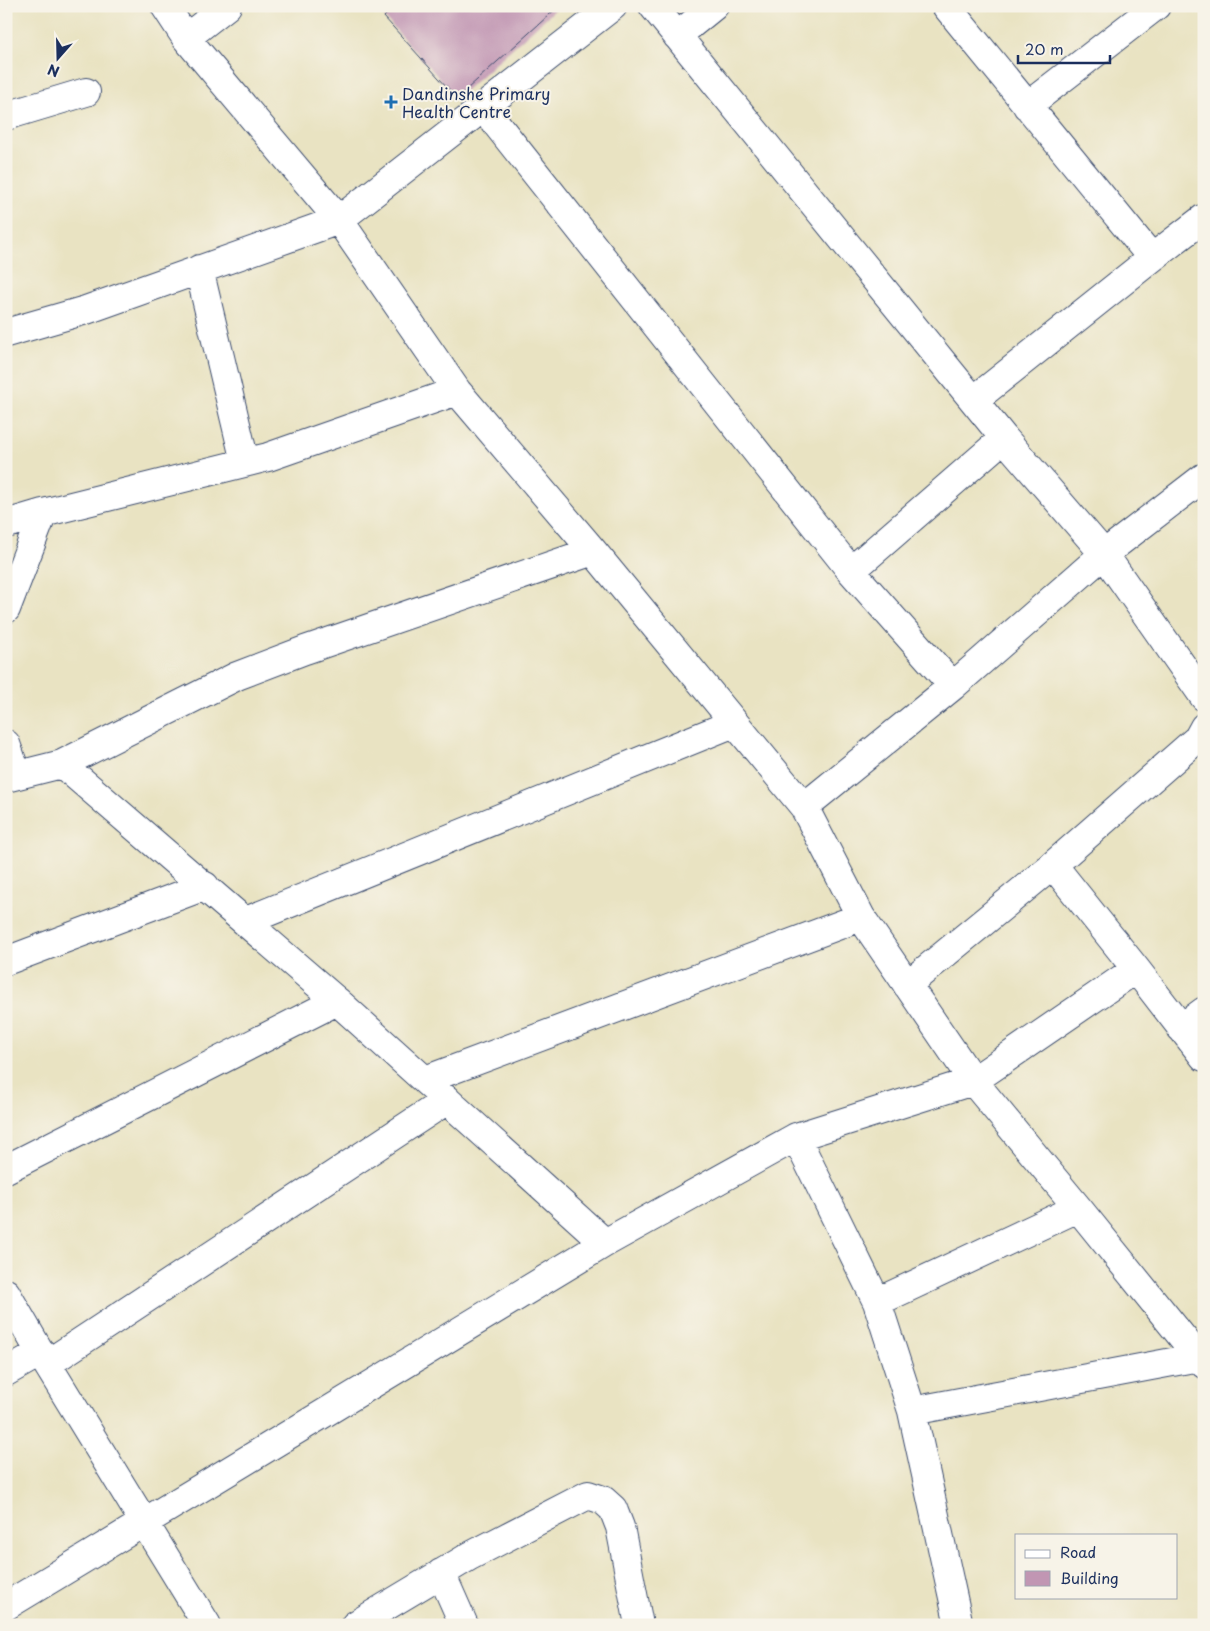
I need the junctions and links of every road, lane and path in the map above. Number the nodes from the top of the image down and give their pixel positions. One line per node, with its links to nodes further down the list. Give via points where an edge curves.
1 (165, 6): 9 (street)
2 (227, 6): 9 (street)
3 (613, 6): 12 (street)
4 (653, 6): 8 (street)
5 (714, 6): 8 (street)
6 (946, 6): 11 (street)
7 (1156, 6): 11 (street)
8 (677, 36): 20 (street)
9 (186, 38): 15 (street)
10 (86, 92): 13 (street)
11 (1027, 106): 16 (street)
12 (483, 107): 15 (street); 28 (street)
13 (6, 116)
14 (1204, 218): 16 (street)
15 (339, 220): 17 (street); 19 (street)
16 (1152, 258): 20 (street)
17 (199, 269): 18 (street, via 86,310); 22 (street)
18 (6, 333)
19 (457, 391): 22 (street); 26 (street)
20 (974, 400): 21 (street)
21 (1004, 438): 27 (street); 28 (street)
22 (245, 462): 24 (street)
23 (1204, 477): 27 (street)
24 (43, 513): 25 (street); 29 (street)
25 (6, 524)
26 (593, 552): 32 (street); 35 (street, via 314,646 237,676)
27 (1104, 554): 30 (street); 31 (street)
28 (851, 571): 30 (street)
29 (6, 609)
30 (953, 686): 37 (street)
31 (1204, 697)
32 (734, 723): 37 (street); 41 (street)
33 (1204, 726): 38 (street, via 1198,738)
34 (6, 744): 36 (street)
35 (62, 764): 36 (street); 39 (street)
36 (12, 776)
37 (804, 807): 40 (street)
38 (1053, 865): 43 (street); 44 (street)
39 (205, 886): 41 (street); 42 (street)
40 (861, 917): 44 (street); 49 (street)
41 (246, 921): 45 (street)
42 (6, 961)
43 (1136, 968): 47 (street); 50 (street)
44 (907, 985): 50 (street)
45 (337, 1000): 49 (street); 53 (street)
46 (1204, 1011): 47 (street)
47 (1181, 1028): 48 (street)
48 (1204, 1057)
49 (425, 1080): 51 (street)
50 (973, 1081): 52 (street); 54 (street)
51 (447, 1100): 55 (street); 58 (street)
52 (796, 1137): 55 (street); 57 (street)
53 (6, 1169)
54 (1078, 1208): 57 (street); 59 (street)
55 (605, 1243): 62 (street)
56 (6, 1292): 58 (street)
57 (876, 1302): 61 (street)
58 (44, 1358): 60 (street); 62 (street)
59 (1201, 1361): 61 (street)
60 (6, 1372)
61 (912, 1411): 69 (street)
62 (145, 1522): 64 (street); 65 (street)
63 (441, 1573): 66 (street); 67 (street); 68 (street, via 588,1495 603,1500 613,1509 620,1527)
64 (6, 1606)
65 (208, 1625)
66 (355, 1625)
67 (464, 1625)
68 (639, 1625)
69 (960, 1625)

